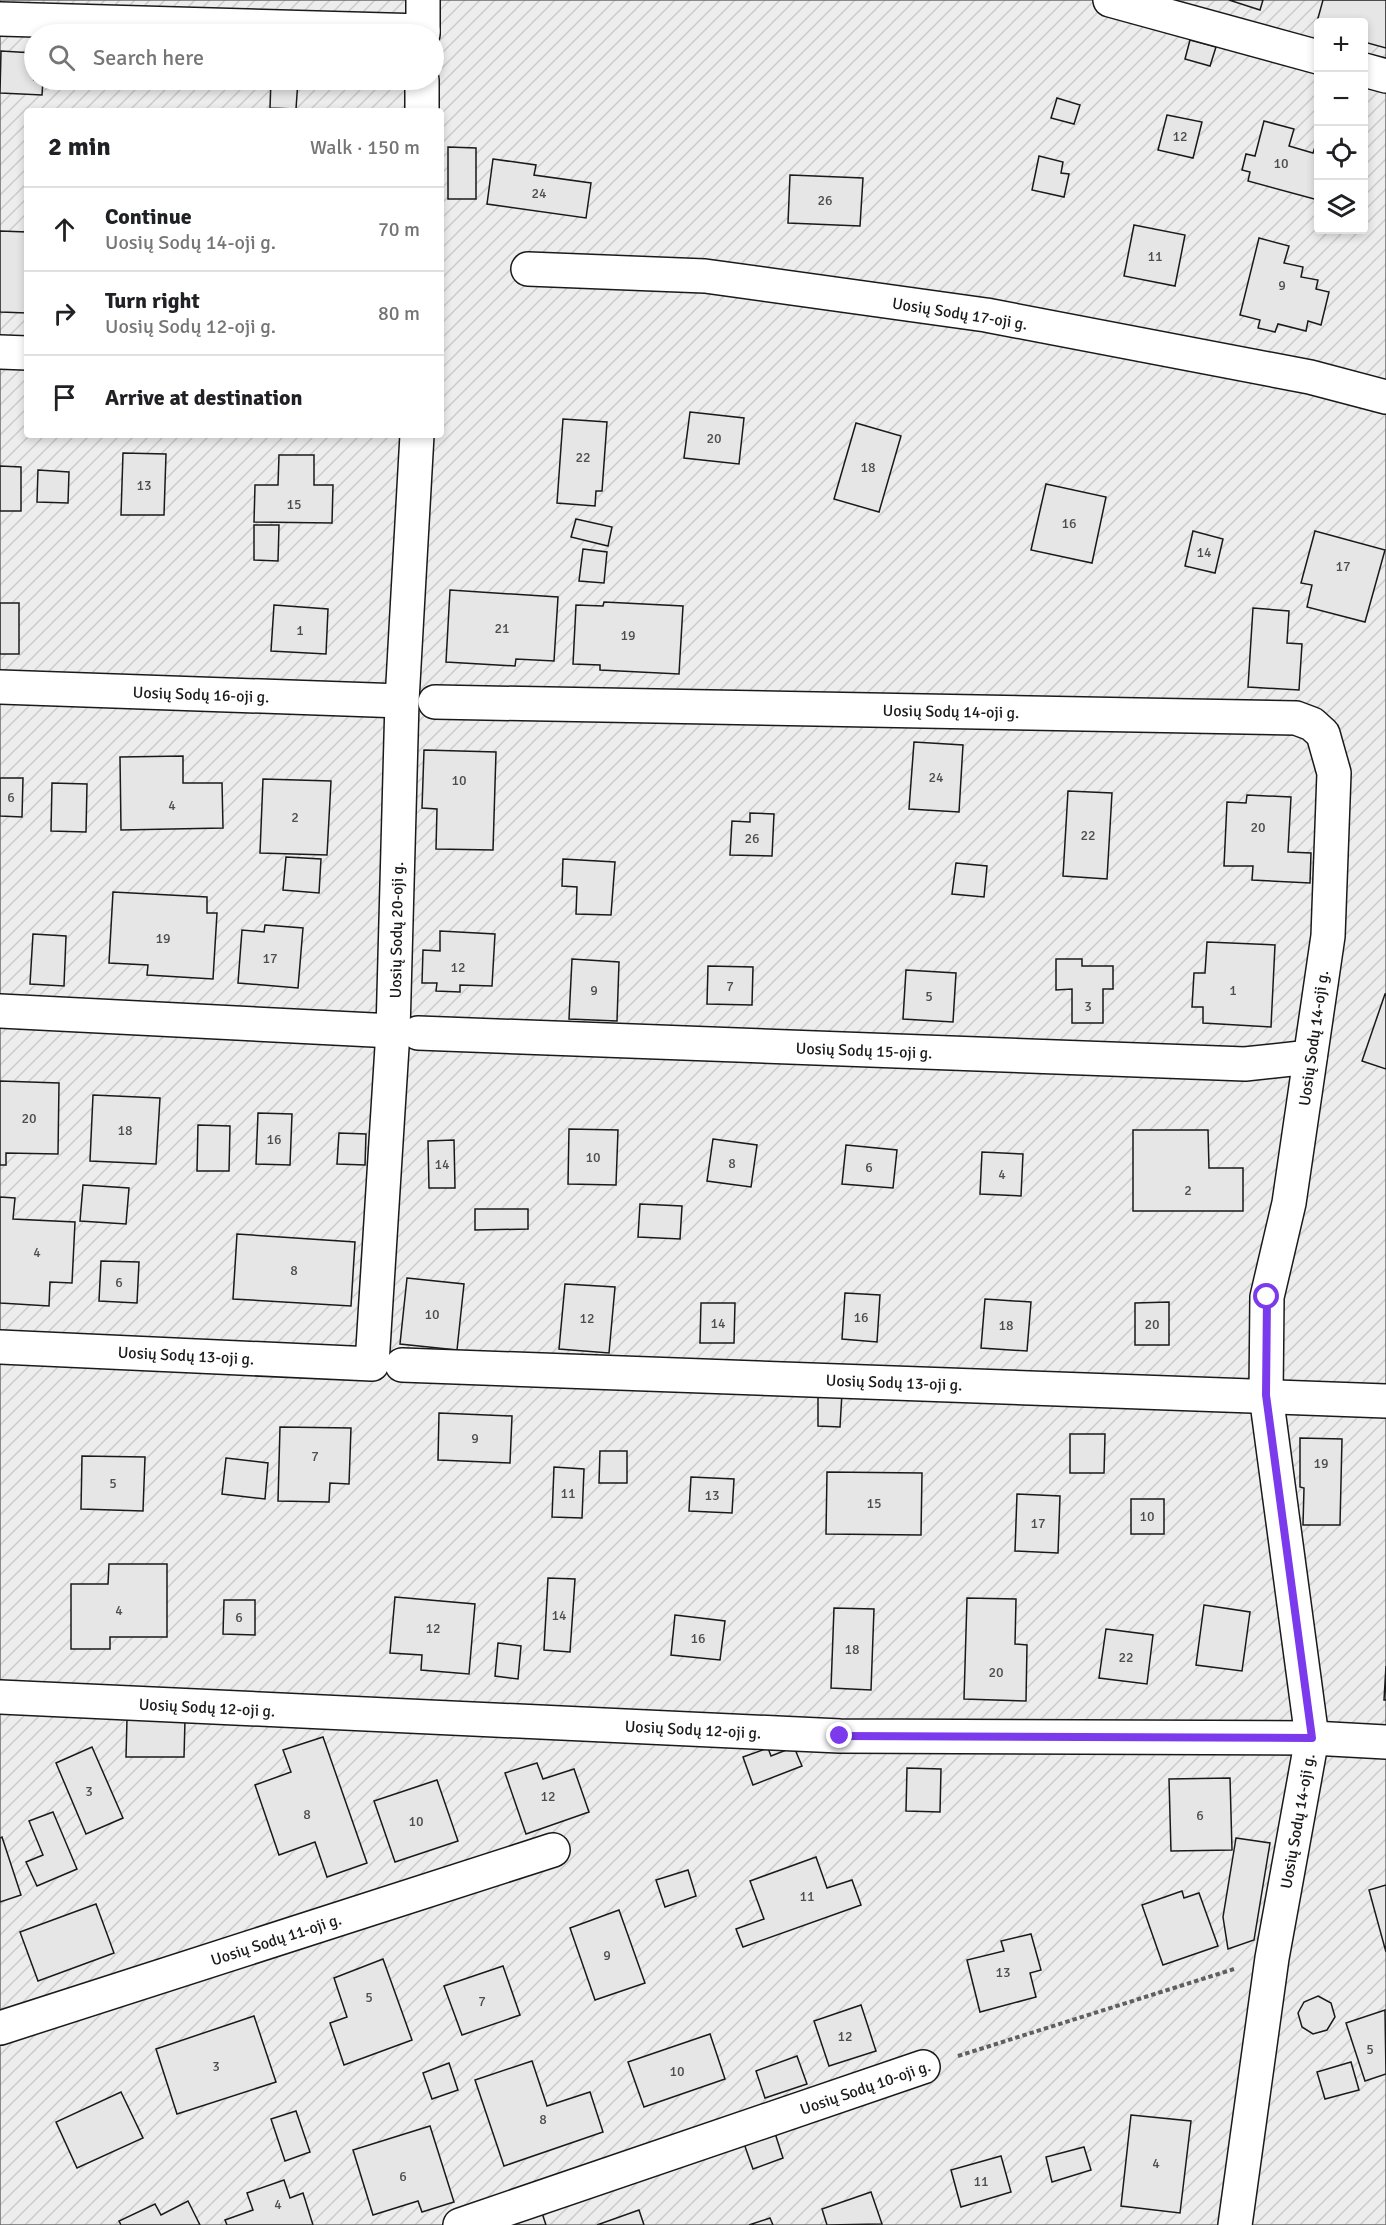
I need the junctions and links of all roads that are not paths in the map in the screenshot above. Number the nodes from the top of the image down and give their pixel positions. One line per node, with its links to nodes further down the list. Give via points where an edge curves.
1 (1110, 0): 4 (street)
2 (0, 19): 3 (street)
3 (423, 22)
4 (1314, 56)
5 (1368, 71): 6 (street)
6 (1386, 76)
7 (422, 90): 8 (street)
8 (422, 108)
9 (528, 269): 12 (street, Uosių Sodų 17-oji g., via 705,276 986,315 1310,377)
10 (0, 352): 11 (street)
11 (24, 353)
12 (1386, 397)
13 (417, 438): 15 (street, Uosių Sodų 20-oji g.)
14 (0, 687): 15 (street, Uosių Sodų 16-oji g.)
15 (402, 701): 18 (street, Uosių Sodų 20-oji g.)
16 (435, 702): 19 (street, Uosių Sodų 14-oji g., via 1296,718 1312,724 1323,734 1334,773 1328,936)
17 (0, 1011): 18 (street)
18 (406, 1032): 19 (street, Uosių Sodų 15-oji g., via 1245,1064); 21 (street, Uosių Sodų 20-oji g.)
19 (1310, 1057): 22 (street, Uosių Sodų 14-oji g., via 1288,1203 1267,1297)
20 (0, 1347): 21 (street, Uosių Sodų 13-oji g.)
21 (387, 1364): 22 (street, Uosių Sodų 13-oji g.)
22 (1266, 1395): 23 (street, Uosių Sodų 13-oji g.); 25 (street, Uosių Sodų 14-oji g.)
23 (1386, 1401)
24 (0, 1697): 25 (street, Uosių Sodų 12-oji g., via 840,1736)
25 (1312, 1738): 26 (street, Uosių Sodų 12-oji g.); 31 (street, Uosių Sodų 14-oji g., via 1272,1958)
26 (1386, 1742)
27 (553, 1850): 28 (street, Uosių Sodų 11-oji g.)
28 (0, 2028)
29 (923, 2067): 30 (street, Uosių Sodų 10-oji g.)
30 (460, 2225)
31 (1235, 2225)

